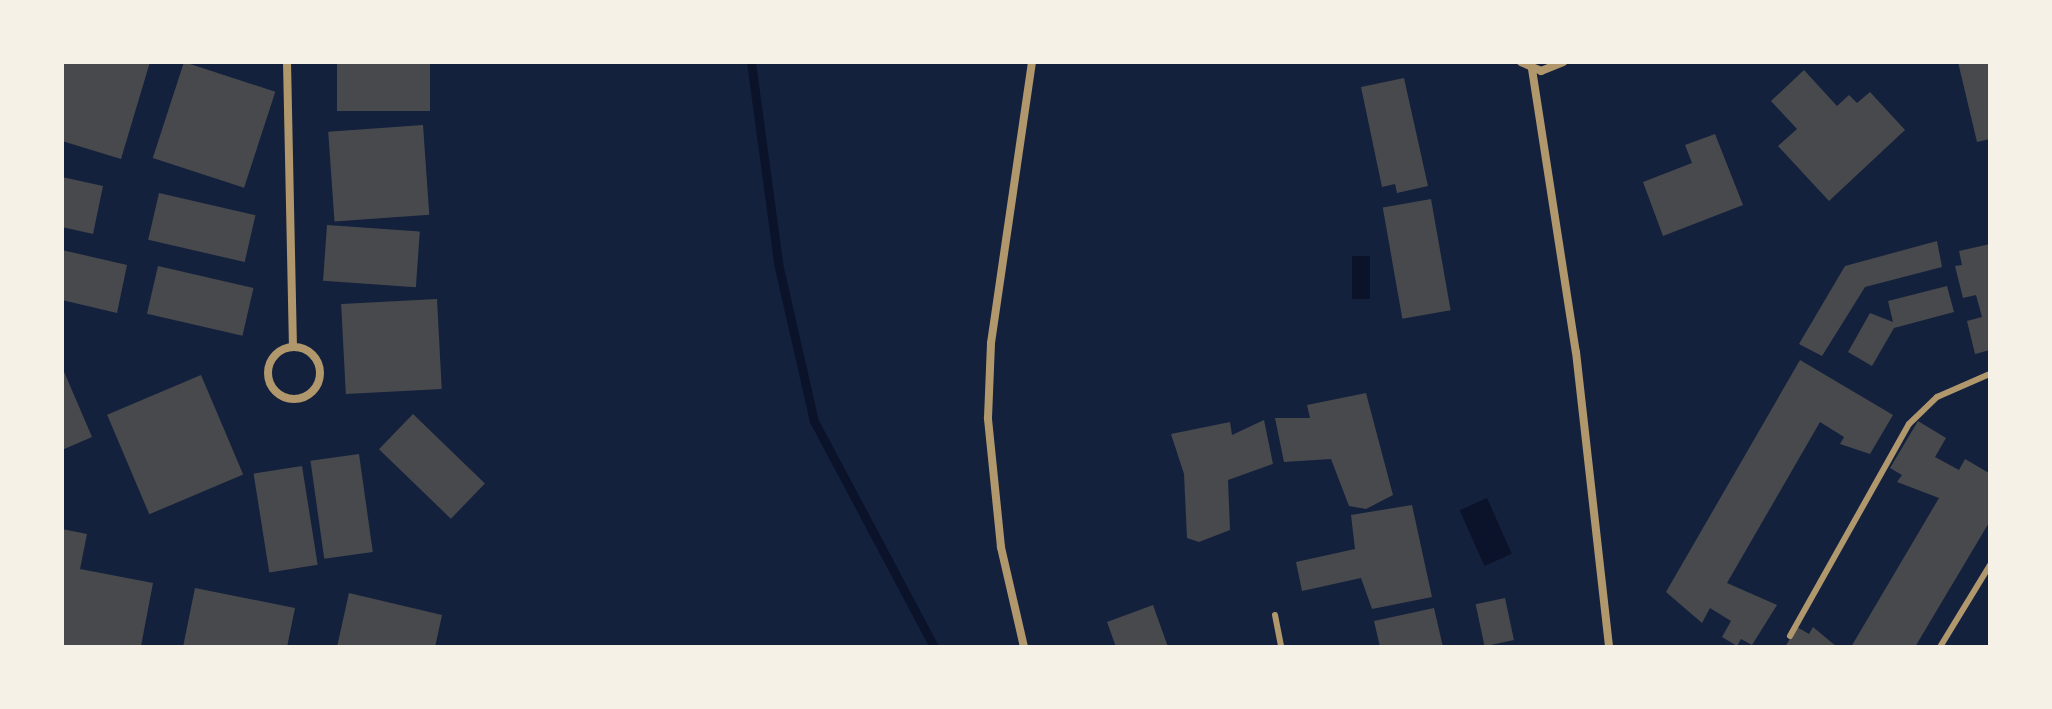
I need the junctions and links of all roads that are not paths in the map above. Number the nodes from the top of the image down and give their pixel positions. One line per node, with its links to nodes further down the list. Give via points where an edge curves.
1 (287, 62): 6 (street)
2 (1032, 62): 11 (street, via 991,343 988,418 1001,547)
3 (1521, 62): 5 (street)
4 (1563, 62): 5 (street)
5 (1532, 69): 13 (street, via 1576,352)
6 (293, 346): 6 (street, via 279,350 267,373 281,396 295,400 317,386 320,372 316,358)
7 (1990, 374): 10 (lane, via 1937,397 1909,424)
8 (1990, 565): 14 (lane)
9 (1275, 615): 12 (lane)
10 (1790, 636)
11 (1024, 647)
12 (1281, 647)
13 (1609, 647)
14 (1940, 647)

